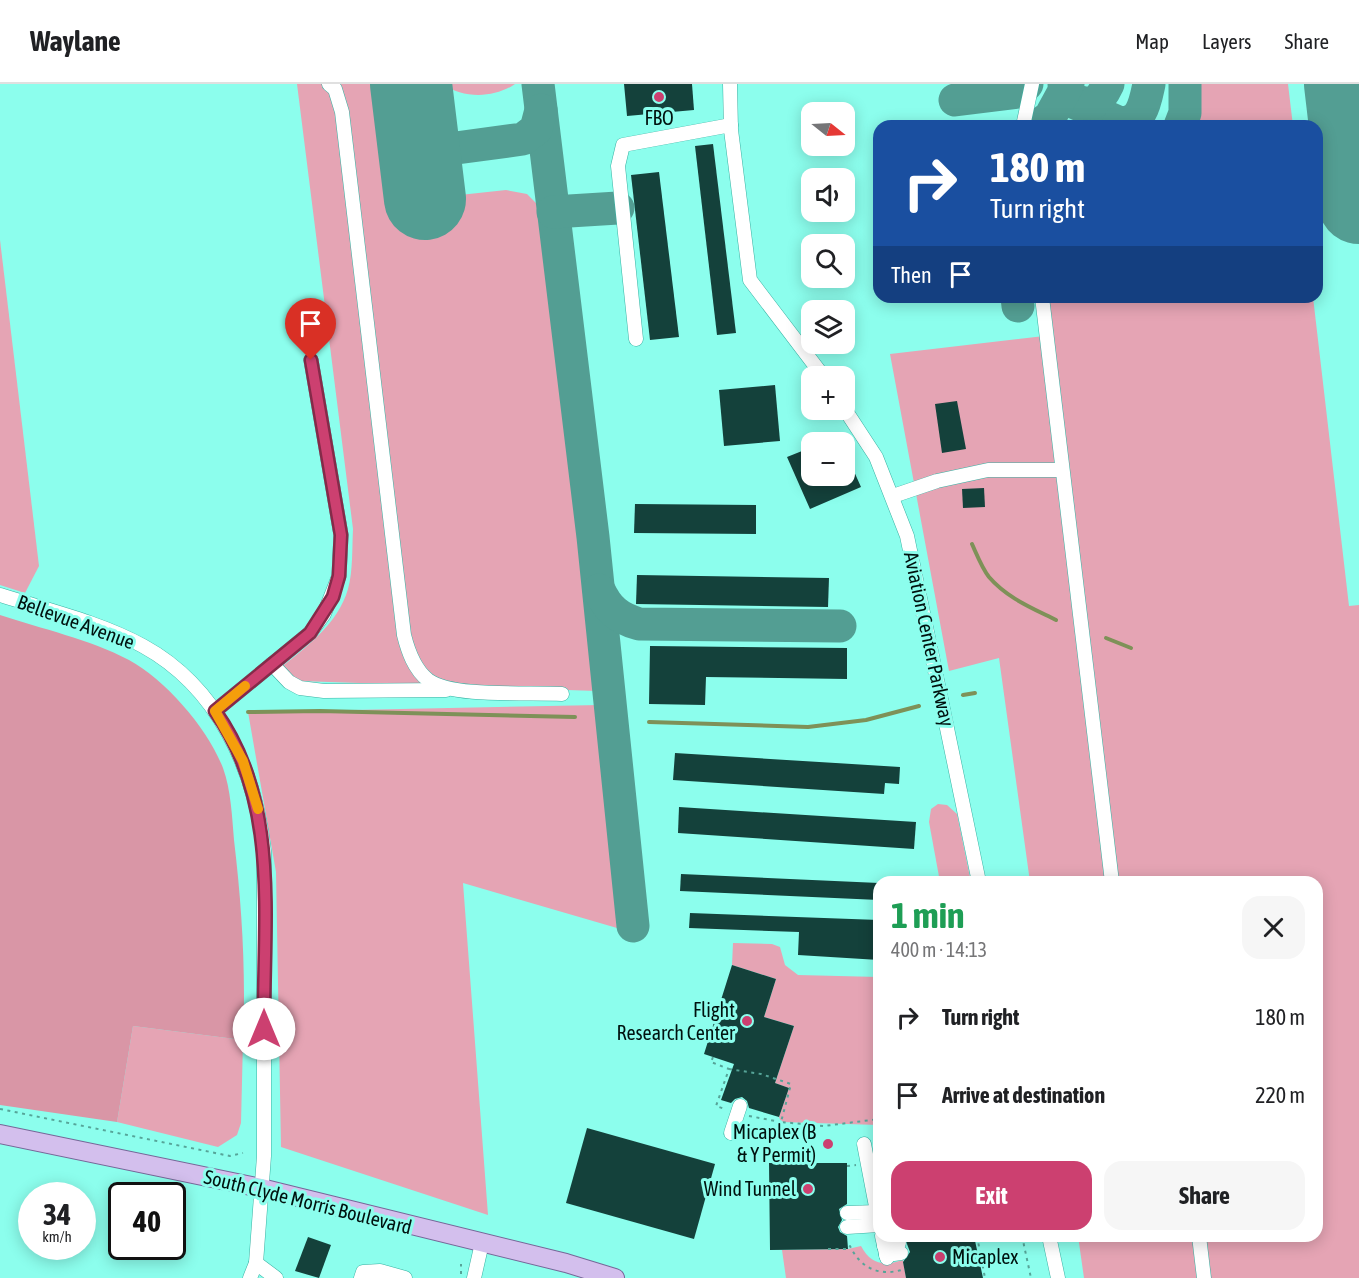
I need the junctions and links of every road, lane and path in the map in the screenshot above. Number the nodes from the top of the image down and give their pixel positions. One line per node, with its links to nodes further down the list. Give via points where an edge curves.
1 (329, 84): 15 (street, via 335,89 342,112 404,635 412,659 427,680)
2 (730, 84): 5 (street)
3 (1032, 84): 4 (street)
4 (1024, 120)
5 (731, 125): 7 (street, via 623,145 618,166); 9 (street, via 747,272)
6 (1043, 303): 11 (street)
7 (636, 339)
8 (311, 360): 14 (street, via 341,535 339,576 333,597 310,633)
9 (815, 366)
10 (852, 420): 12 (street, Aviation Center Parkway, via 876,457)
11 (1061, 470): 12 (street, via 988,470); 19 (street)
12 (893, 496): 18 (street, Aviation Center Parkway, via 910,547)
13 (0, 595): 17 (street, Bellevue Avenue, via 143,646 181,671)
14 (272, 664): 15 (street, via 300,688); 17 (street)
15 (456, 690): 16 (street)
16 (562, 693)
17 (215, 711): 31 (street, Bellevue Avenue, via 243,761 261,820 264,851)
18 (978, 876)
19 (1111, 876)
20 (713, 1058): 21 (path, via 711,1062)
21 (729, 1069): 24 (path, via 716,1106 725,1109); 26 (path, via 791,1084)
22 (0, 1109): 30 (path, via 230,1156)
23 (740, 1112): 26 (path); 27 (street)
24 (729, 1116)
25 (873, 1120): 26 (path, via 824,1126)
26 (782, 1122)
27 (731, 1133)
28 (0, 1134): 31 (main road, South Clyde Morris Boulevard)
29 (864, 1144): 32 (street)
30 (243, 1153)
31 (261, 1188): 39 (main road, South Clyde Morris Boulevard); 44 (street, Bellevue Avenue)
32 (873, 1193)
33 (873, 1221): 34 (street)
34 (848, 1226): 40 (path)
35 (978, 1242): 54 (path)
36 (1023, 1242): 55 (path)
37 (1050, 1242): 56 (street)
38 (1200, 1242): 57 (street)
39 (482, 1244): 52 (street); 53 (main road, South Clyde Morris Boulevard)
40 (850, 1245): 42 (path, via 848,1249); 46 (path, via 864,1265 876,1272 888,1274)
41 (900, 1248): 43 (street)
42 (828, 1249)
43 (884, 1249)
44 (256, 1263): 47 (street, Bellevue Avenue); 48 (street)
45 (461, 1264): 51 (path)
46 (905, 1269)
47 (250, 1278)
48 (276, 1278)
49 (361, 1278): 50 (street, via 363,1272 371,1270)
50 (405, 1278)
51 (460, 1278)
52 (474, 1278)
53 (615, 1278)
54 (985, 1278)
55 (1030, 1278)
56 (1058, 1278)
57 (1204, 1278)

